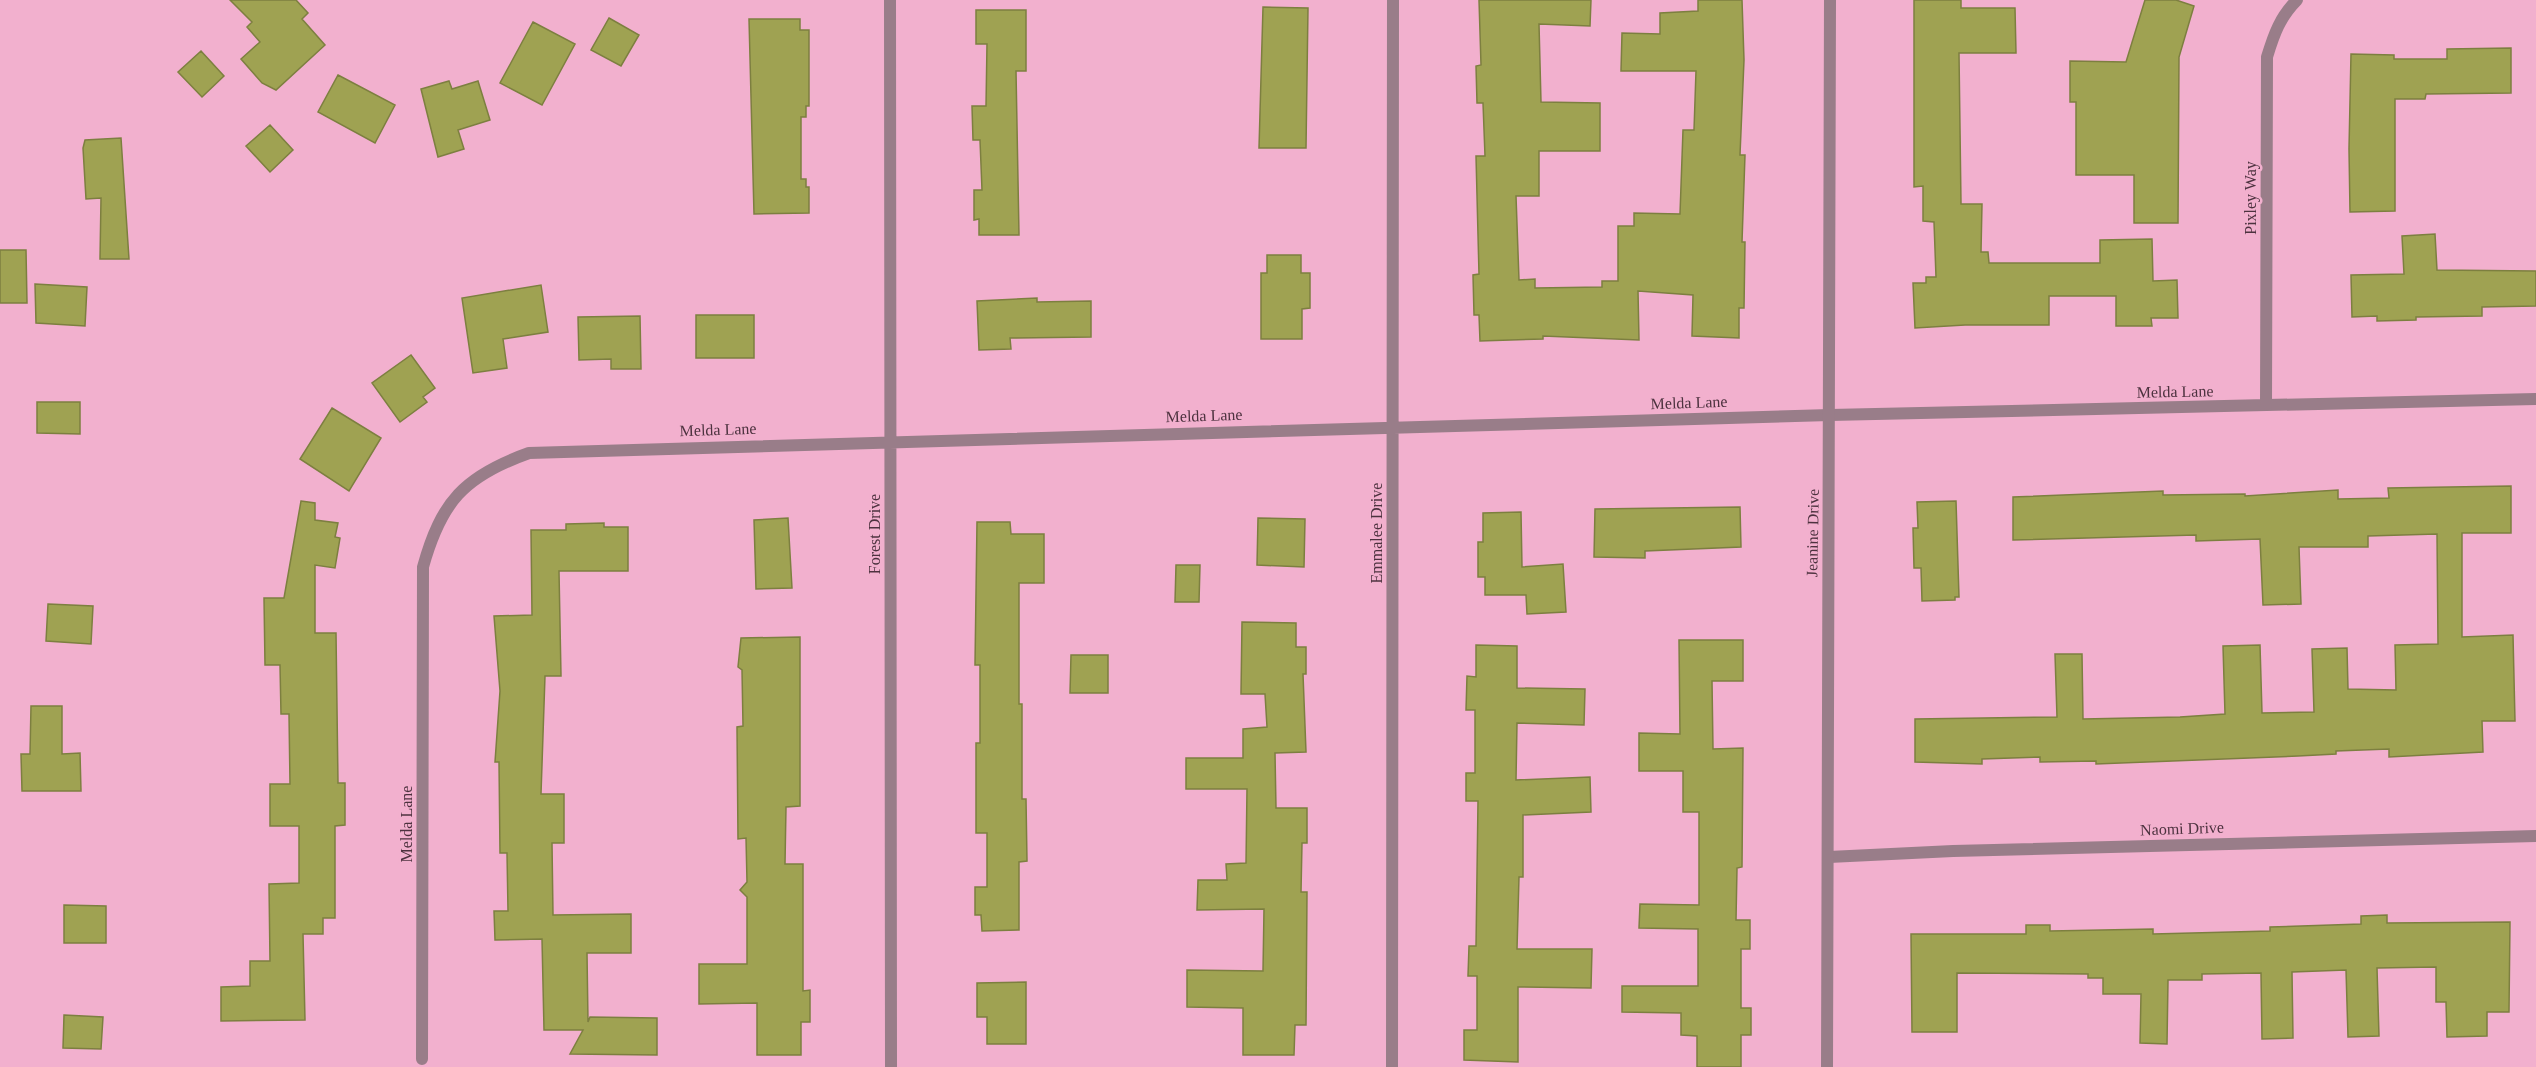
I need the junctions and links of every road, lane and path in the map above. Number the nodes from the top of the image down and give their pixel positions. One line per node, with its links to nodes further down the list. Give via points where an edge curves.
1 (890, 0): 9 (street, Forest Drive)
2 (1393, 0): 8 (street, Emmalee Drive)
3 (1830, 0): 7 (street, Jeanine Drive)
4 (2297, 0): 6 (street, Pixley Way, via 2275,29 2267,57)
5 (2536, 399): 6 (street, Melda Lane)
6 (2266, 405): 7 (street, Melda Lane)
7 (1830, 414): 8 (street, Melda Lane); 11 (street, Jeanine Drive)
8 (1393, 426): 9 (street, Melda Lane); 14 (street, Emmalee Drive)
9 (891, 441): 12 (street, Melda Lane, via 529,453 487,471 469,483 448,506 432,534 423,567); 13 (street, Forest Drive)
10 (2536, 836): 11 (street, Naomi Drive)
11 (1829, 857): 15 (street, Jeanine Drive)
12 (422, 1059)
13 (891, 1067)
14 (1392, 1067)
15 (1827, 1067)

